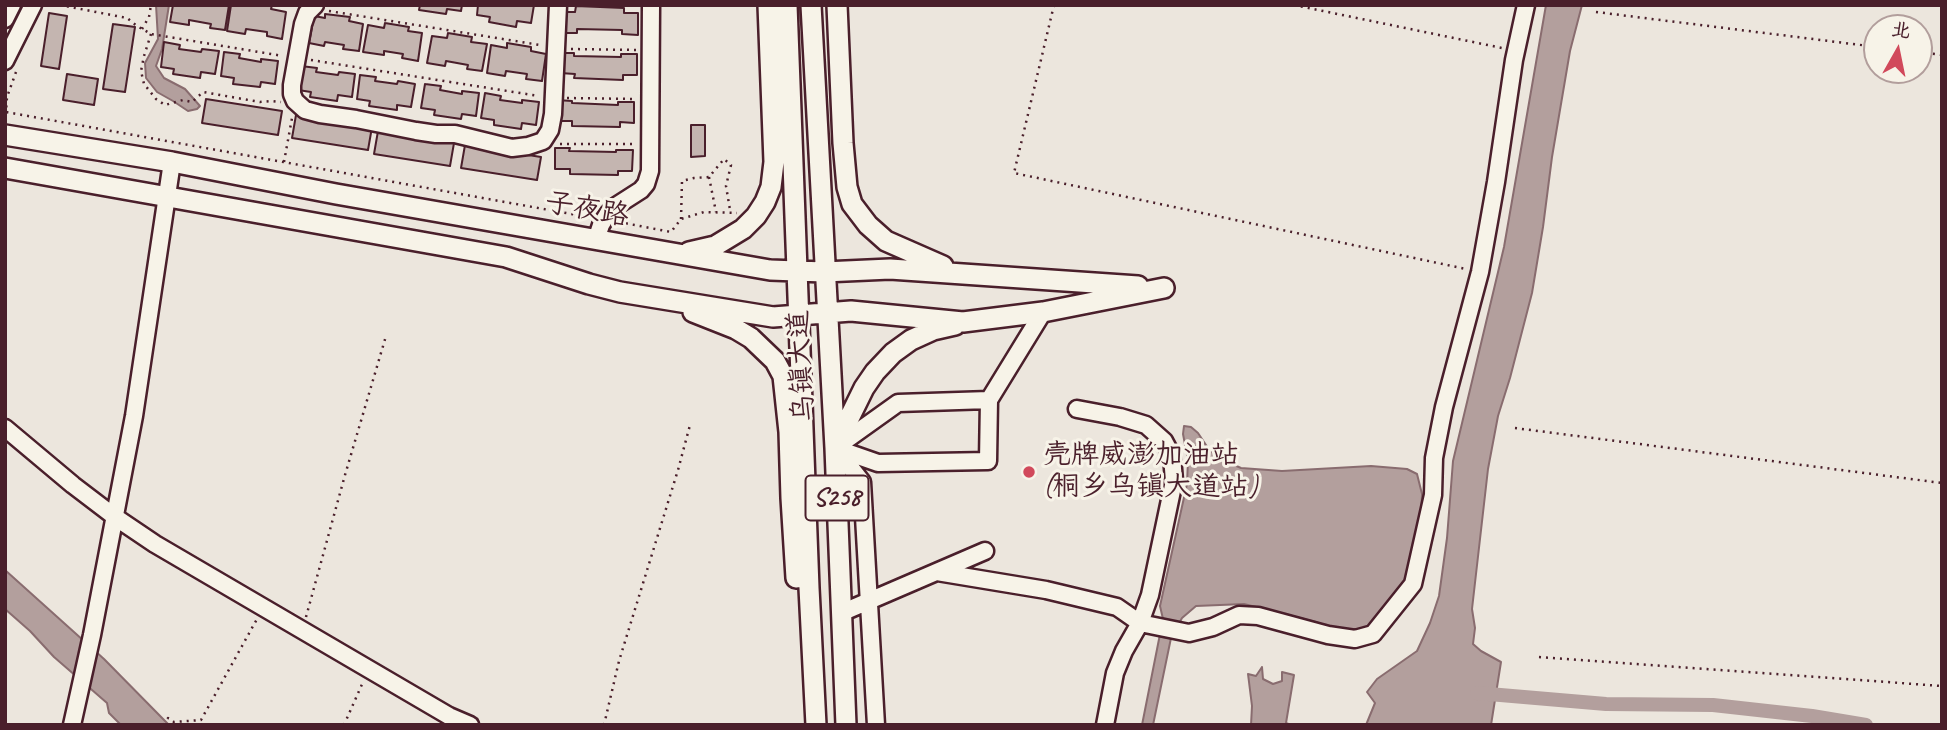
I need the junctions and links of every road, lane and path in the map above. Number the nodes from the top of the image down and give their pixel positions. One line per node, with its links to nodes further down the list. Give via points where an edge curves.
1 (12, 5): 16 (street)
2 (33, 5): 24 (street)
3 (60, 5): 17 (path, via 127,18)
4 (151, 5): 17 (path)
5 (558, 5): 20 (street)
6 (651, 5): 21 (street)
7 (768, 5): 39 (main road, via 773,176)
8 (787, 5): 44 (main road, 乌镇大道 / S258)
9 (811, 5): 45 (main road, 乌镇大道 / S258)
10 (837, 5): 47 (main road, via 843,143 852,204 886,241)
11 (1054, 5): 46 (path, via 1014,173)
12 (1294, 5): 22 (path)
13 (1526, 5): 22 (street)
14 (313, 7): 20 (path); 23 (street, via 303,24)
15 (1596, 12): 19 (path)
16 (5, 19)
17 (142, 29): 18 (path)
18 (151, 34): 23 (path); 27 (path, via 141,71 144,84 164,105 192,102 203,92 260,102)
19 (1863, 45)
20 (556, 48): 21 (path); 25 (street)
21 (650, 50): 26 (street)
22 (1516, 51): 46 (street)
23 (297, 58): 25 (path); 27 (street, via 292,85)
24 (5, 61)
25 (554, 98): 26 (path); 30 (street, via 550,130)
26 (651, 100): 31 (street)
27 (295, 101): 30 (street, via 320,114 455,134 512,148); 33 (path)
28 (6, 112): 33 (path)
29 (5, 135): 32 (main road, 子夜路)
30 (543, 141): 31 (path)
31 (651, 144): 40 (street, via 646,184)
32 (172, 162): 36 (street); 42 (main road, 子夜路)
33 (284, 162): 40 (path)
34 (5, 168): 36 (main road)
35 (709, 177): 37 (path, via 724,159 731,165 726,187); 38 (path); 41 (path, via 682,181)
36 (167, 196): 48 (main road, via 506,257 589,284); 61 (street)
37 (731, 211): 38 (path); 39 (path)
38 (716, 212): 41 (path)
39 (756, 216): 43 (main road, via 715,246)
40 (604, 219): 41 (path, via 671,232); 42 (street)
41 (681, 219)
42 (596, 240): 43 (main road, 子夜路)
43 (679, 254): 44 (main road, 子夜路)
44 (797, 271): 45 (main road, 子夜路); 51 (main road, 乌镇大道 / S258)
45 (824, 272): 47 (main road, 子夜路); 49 (main road, 乌镇大道 / S258)
46 (1480, 272): 68 (street, via 1444,407 1434,458 1433,495 1413,584 1373,635 1355,639 1328,635 1258,616 1238,615 1213,628 1189,633)
47 (960, 273): 50 (main road, 子夜路, via 1164,288)
48 (659, 299): 51 (main road, via 773,317); 67 (main road, via 751,338 775,361 783,376 796,579 800,602)
49 (828, 312): 51 (main road); 52 (main road); 59 (main road, 乌镇大道 / S258)
50 (1043, 312): 52 (main road); 54 (street)
51 (800, 316): 67 (main road, 乌镇大道 / S258)
52 (963, 322): 59 (main road, via 933,330 893,353 864,388)
53 (386, 336): 69 (path)
54 (989, 400): 59 (street, via 898,403); 59 (street, via 988,461 878,463)
55 (1077, 409): 68 (street, via 1146,425 1164,441 1172,456 1174,481)
56 (690, 425): 79 (path)
57 (5, 428): 61 (street)
58 (1515, 428): 60 (path)
59 (835, 448): 64 (street, via 862,482); 66 (main road, 乌镇大道 / S258)
60 (1942, 483)
61 (115, 517): 65 (street); 75 (street)
62 (985, 551): 63 (street)
63 (937, 572): 64 (street); 68 (street, via 1117,607)
64 (869, 601): 66 (street); 82 (street)
65 (264, 607): 69 (street); 76 (path, via 201,720 174,722 168,718)
66 (841, 613): 73 (main road, 乌镇大道 / S258)
67 (811, 623): 74 (main road, 乌镇大道 / S258)
68 (1140, 623): 83 (street, via 1115,673)
69 (302, 630): 71 (street)
70 (1539, 657): 72 (path)
71 (369, 669): 77 (path); 78 (street)
72 (1942, 687)
73 (845, 689): 74 (main road); 81 (main road, 乌镇大道 / S258)
74 (814, 690): 80 (main road, 乌镇大道 / S258)
75 (72, 725)
76 (164, 725)
77 (344, 725)
78 (470, 725)
79 (604, 725)
80 (816, 725)
81 (846, 725)
82 (876, 725)
83 (1105, 725)

